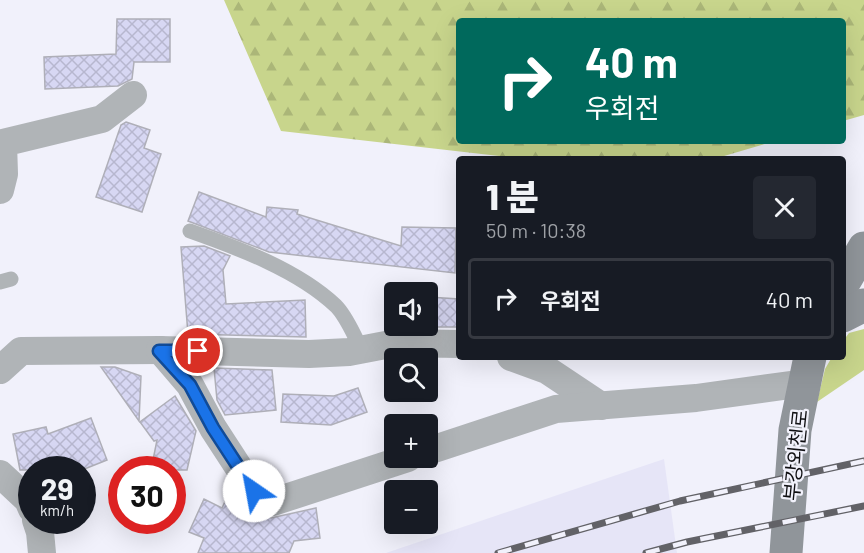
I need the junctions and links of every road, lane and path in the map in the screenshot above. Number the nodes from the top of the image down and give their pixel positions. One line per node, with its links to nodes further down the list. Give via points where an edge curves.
1 (133, 95): 2 (street, via 102,119 3,143)
2 (0, 190)
3 (190, 231): 9 (lane, via 295,276 338,307)
4 (864, 249): 5 (main road)
5 (846, 279)
6 (864, 305): 7 (main road)
7 (846, 314)
8 (456, 344): 9 (street, via 396,343)
9 (362, 350): 11 (street, via 309,354)
10 (11, 351): 11 (street); 13 (street)
11 (159, 351): 17 (street, via 190,385 254,491 273,502)
12 (519, 360): 15 (street, via 547,370)
13 (0, 370)
14 (807, 370): 15 (street, via 696,398); 22 (main road, 부강외천로, via 795,430)
15 (601, 406): 16 (street, via 556,409)
16 (438, 448)
17 (384, 466)
18 (0, 474): 19 (street)
19 (18, 491)
20 (40, 534): 21 (street)
21 (42, 553)
22 (786, 553)

